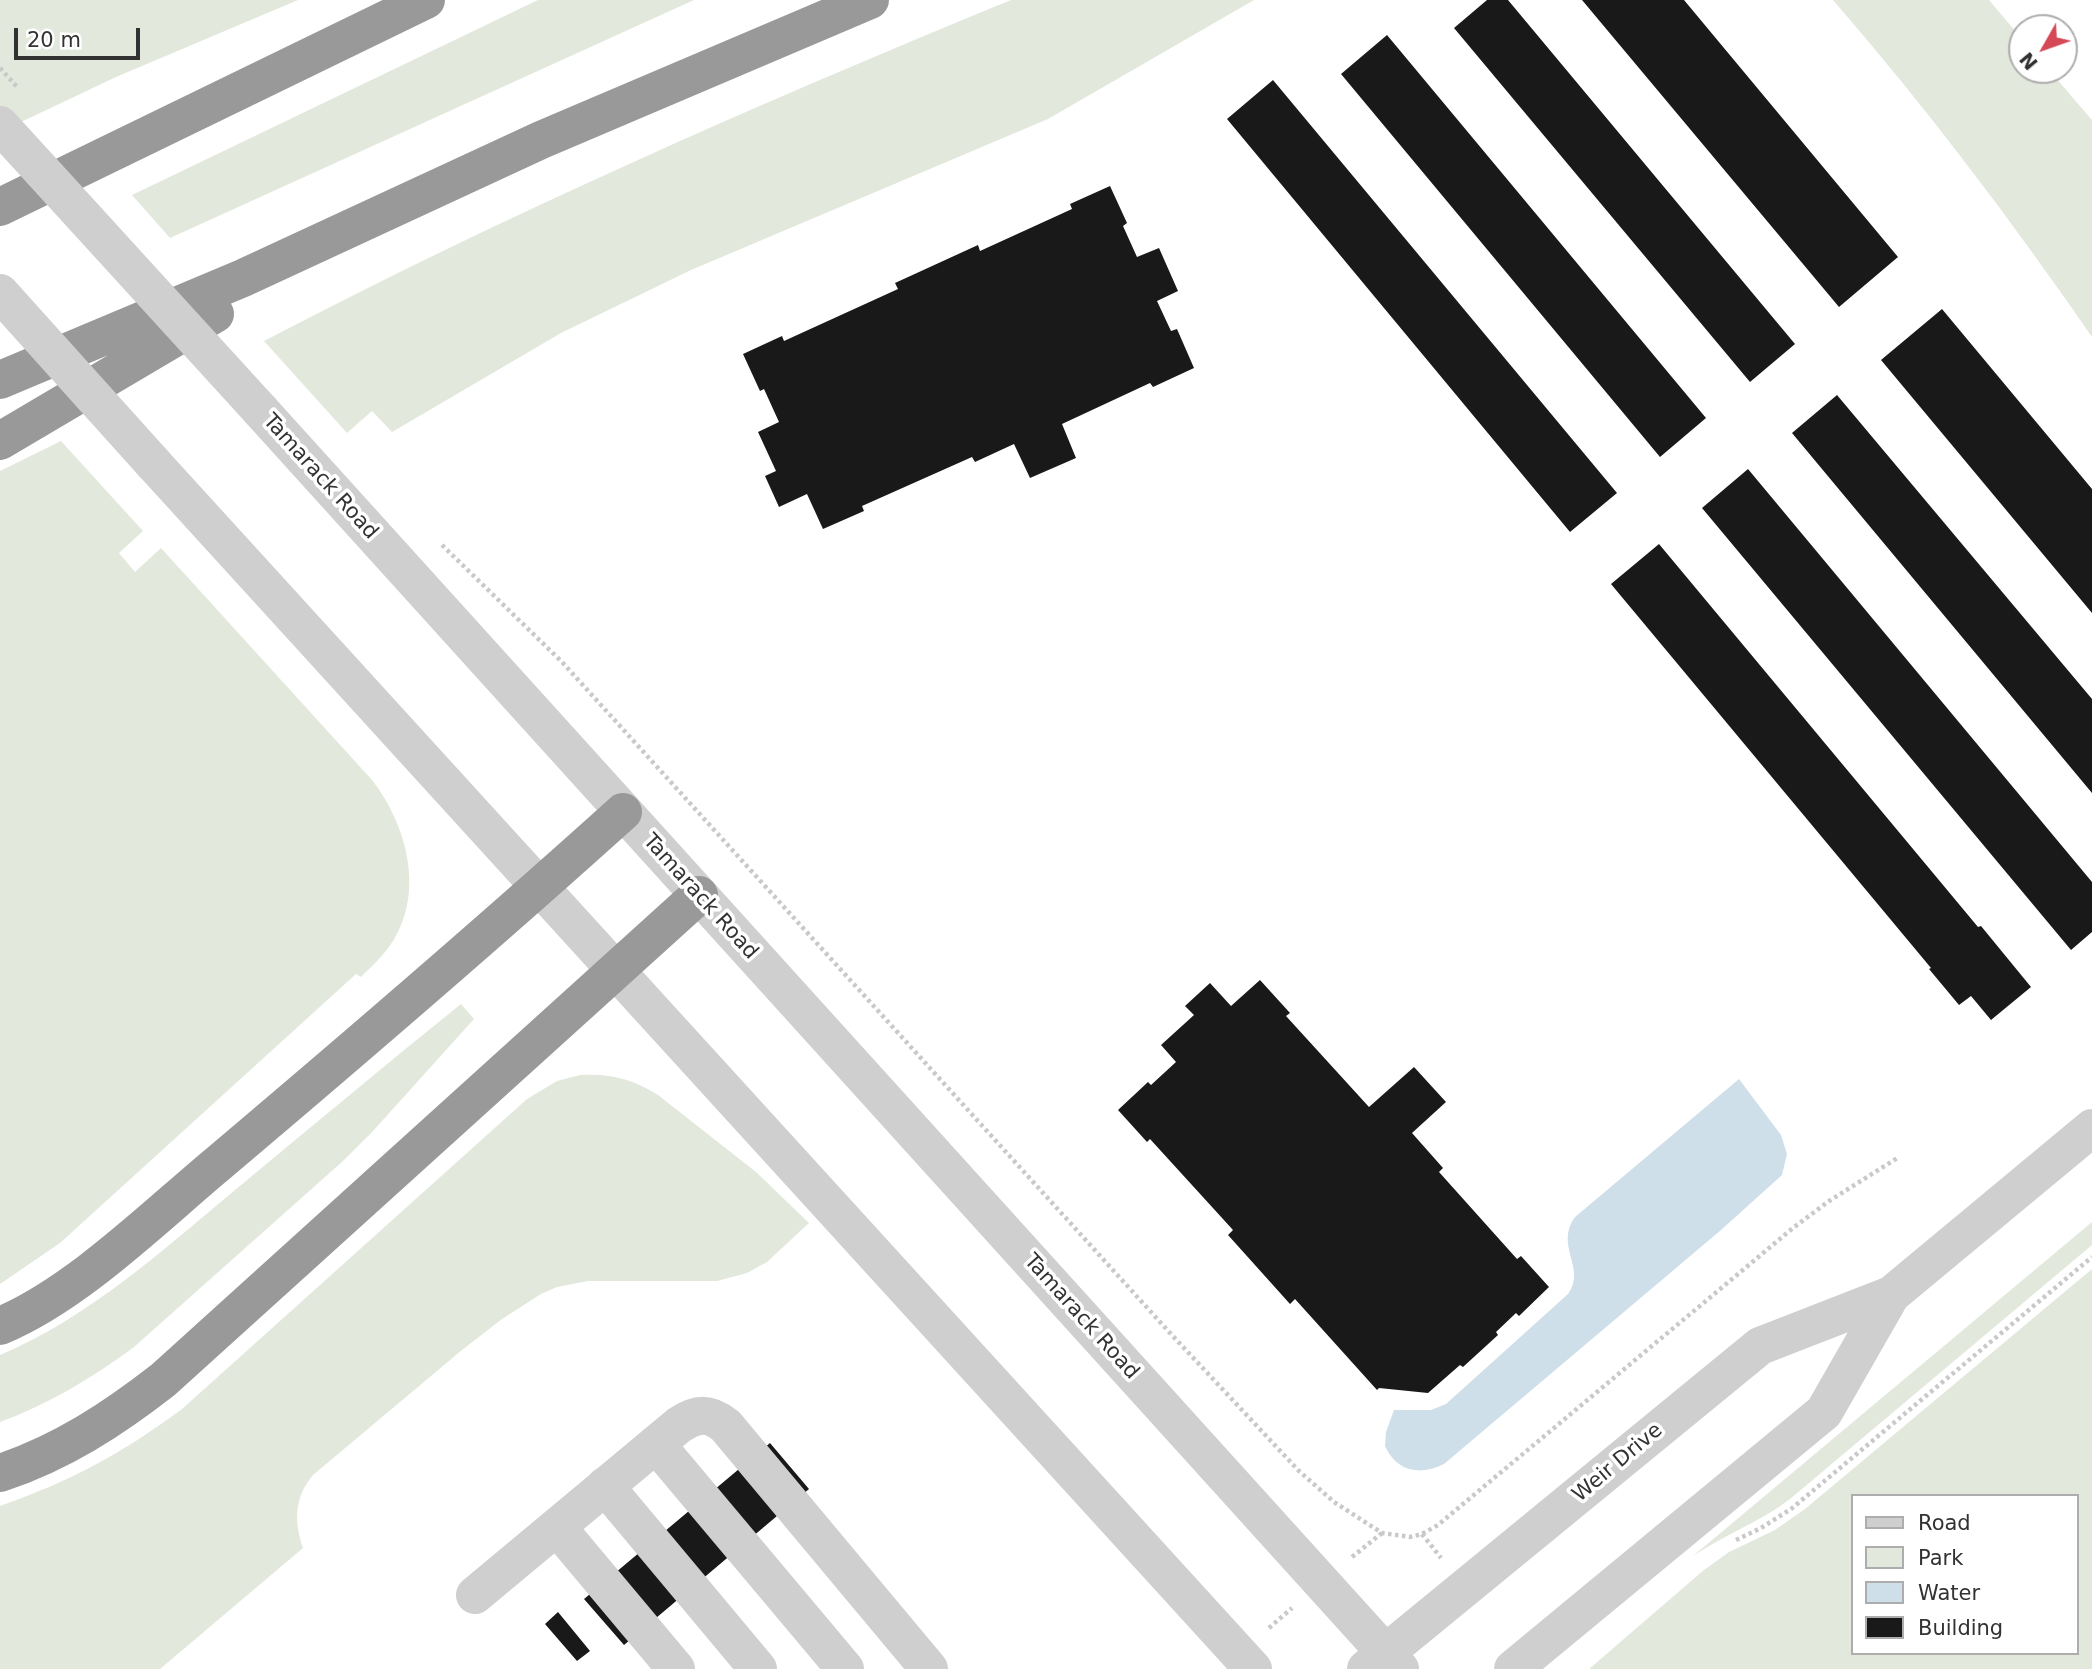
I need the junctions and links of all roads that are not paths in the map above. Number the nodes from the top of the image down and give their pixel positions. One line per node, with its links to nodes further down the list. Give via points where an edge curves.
1 (426, 0): 5 (highway)
2 (870, 0): 4 (highway)
3 (0, 125): 9 (street, Tamarack Road, bridge)
4 (396, 206): 7 (highway, via 243,278); 8 (highway)
5 (0, 207)
6 (0, 293): 10 (street, bridge)
7 (0, 380)
8 (0, 441)
9 (623, 812): 10 (highway); 11 (street, Tamarack Road)
10 (538, 888): 12 (street); 15 (highway, via 115,1250 67,1288)
11 (699, 895): 12 (highway); 21 (street, Tamarack Road)
12 (616, 971): 17 (highway, via 163,1380 80,1438); 26 (street)
13 (2092, 1128): 14 (street, Weir Drive)
14 (1891, 1295): 21 (street, Weir Drive, via 1760,1346); 27 (street, Weir Drive, via 1824,1412)
15 (0, 1326)
16 (656, 1444): 18 (street); 24 (street); 25 (street, via 695,1416 708,1415 726,1426)
17 (0, 1473)
18 (605, 1486): 19 (street); 23 (street)
19 (556, 1527): 20 (street); 22 (street)
20 (475, 1595)
21 (1384, 1664)
22 (676, 1669)
23 (758, 1669)
24 (845, 1669)
25 (929, 1669)
26 (1253, 1669)
27 (1513, 1669)

